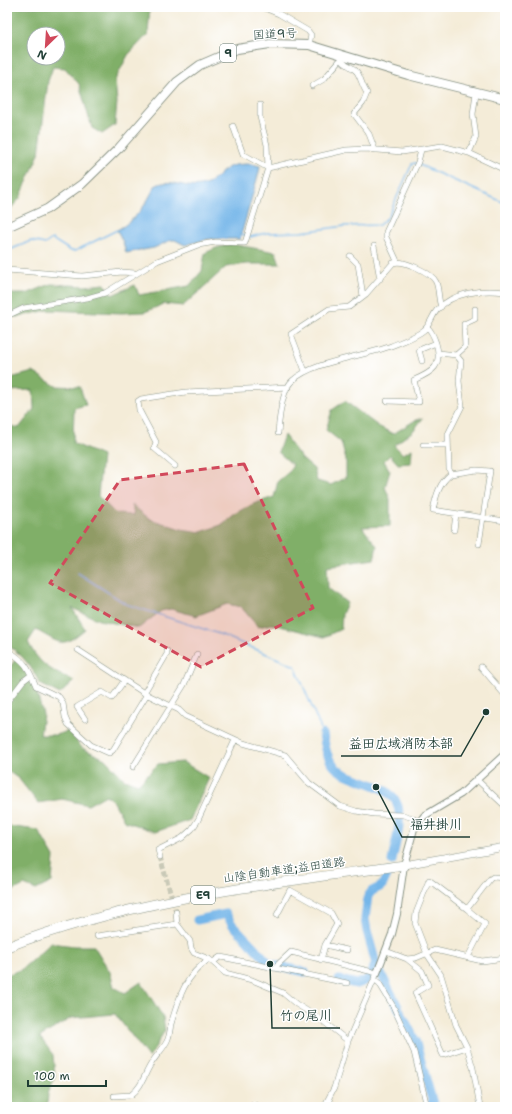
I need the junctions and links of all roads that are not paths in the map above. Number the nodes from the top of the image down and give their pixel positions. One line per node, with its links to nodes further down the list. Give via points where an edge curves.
1 (262, 7): 2 (street, via 308,31 311,35)
2 (309, 45): 3 (highway, 国道9号 / 9); 14 (highway, 国道9号 / 9, via 270,44 237,49 200,65 177,82 119,148 82,184 47,208)
3 (341, 57): 4 (street, via 324,79); 5 (highway, 国道9号 / 9); 9 (street, via 355,69 367,93 354,114 369,134)
4 (312, 86)
5 (476, 93): 6 (highway, 国道9号 / 9); 11 (street, via 473,114 476,137)
6 (505, 99)
7 (260, 105): 12 (street)
8 (233, 126): 12 (street, via 243,154)
9 (375, 150): 10 (street); 12 (street, via 346,150)
10 (421, 150): 11 (street, via 442,146); 17 (street, via 418,164 386,232)
11 (469, 153): 13 (street)
12 (268, 168): 19 (street, via 245,243 216,242 198,245 157,261)
13 (505, 170)
14 (7, 227)
15 (374, 246): 20 (street)
16 (350, 256): 22 (street, via 358,264)
17 (397, 261): 20 (street); 23 (street, via 434,278)
18 (7, 270): 19 (street, via 82,276)
19 (135, 273): 25 (street, via 105,293 31,306)
20 (380, 279): 22 (street)
21 (505, 292): 23 (street, via 466,293)
22 (363, 296): 31 (street, via 349,307 329,309 291,334)
23 (440, 307): 26 (street)
24 (475, 309): 29 (street, via 475,319 464,324 465,347)
25 (7, 316)
26 (427, 327): 27 (street, via 431,330); 31 (street, via 391,346)
27 (436, 343): 28 (street); 30 (street, via 419,350)
28 (439, 353): 29 (street); 33 (street, via 429,374 414,380 419,402)
29 (456, 355): 36 (street, via 460,361 462,406 450,428)
30 (422, 361)
31 (305, 371): 32 (street)
32 (288, 387): 34 (street); 37 (street, via 186,392 138,401 139,410 156,442 154,448)
33 (387, 401)
34 (278, 433)
35 (424, 445): 36 (street)
36 (448, 445): 38 (street)
37 (175, 466)
38 (451, 474): 39 (street, via 437,493 434,510); 40 (street, via 476,470 490,471)
39 (456, 514): 40 (street); 42 (street)
40 (483, 518): 41 (street); 43 (street)
41 (505, 521)
42 (454, 530)
43 (480, 544)
44 (7, 650): 49 (street, via 27,665)
45 (78, 650): 50 (street)
46 (167, 651): 51 (street)
47 (197, 654): 54 (street, via 184,685)
48 (481, 666): 52 (street)
49 (31, 675): 51 (street, via 36,686 59,697 68,724 92,745 109,752 113,750); 53 (street)
50 (124, 681): 51 (street); 55 (street, via 112,698 102,692 77,707)
51 (146, 693): 54 (street)
52 (505, 695)
53 (7, 702)
54 (171, 706): 56 (street, via 185,716); 58 (street)
55 (85, 719)
56 (235, 740): 61 (street, via 285,754 310,783 340,806 368,813 403,815); 63 (street, via 198,820 182,838 158,850)
57 (505, 754): 59 (street)
58 (133, 767)
59 (476, 779): 60 (street); 61 (street, via 461,794)
60 (505, 806)
61 (418, 822): 64 (street, via 410,839)
62 (505, 847): 64 (main road)
63 (160, 857)
64 (404, 865): 72 (highway, 山陰自動車道;益田道路 / E9, via 165,902 87,921); 74 (street, via 397,914)
65 (505, 878): 66 (street, via 490,879)
66 (467, 909): 75 (street, via 430,880 416,913 415,922); 76 (street, via 484,924)
67 (176, 912): 69 (street)
68 (277, 915): 71 (street, via 290,890 331,913 337,924)
69 (177, 924): 70 (street); 80 (street, via 190,941 194,953)
70 (96, 936)
71 (325, 945): 73 (street); 79 (street)
72 (7, 947)
73 (347, 950)
74 (386, 951): 78 (street); 82 (street)
75 (427, 954): 76 (street, via 442,950); 78 (street); 85 (street, via 441,975 456,1025)
76 (468, 957): 77 (street, via 482,961)
77 (505, 958)
78 (407, 959): 85 (street, via 422,971 428,985 414,992 443,1055)
79 (321, 960): 81 (street, via 291,952); 82 (street)
80 (211, 961): 81 (street, via 220,957); 84 (street, via 225,973 283,992); 86 (street, via 191,974 186,982 169,1037 137,1091)
81 (274, 968): 83 (street)
82 (375, 976): 84 (street); 92 (street, via 393,1006 414,1052)
83 (347, 983)
84 (348, 1041): 87 (street)
85 (467, 1047): 93 (street)
86 (114, 1096)
87 (329, 1099): 90 (street); 91 (street)
88 (252, 1107): 89 (street, via 253,1104)
89 (260, 1107)
90 (324, 1107)
91 (333, 1107)
92 (427, 1107)
93 (480, 1107)

